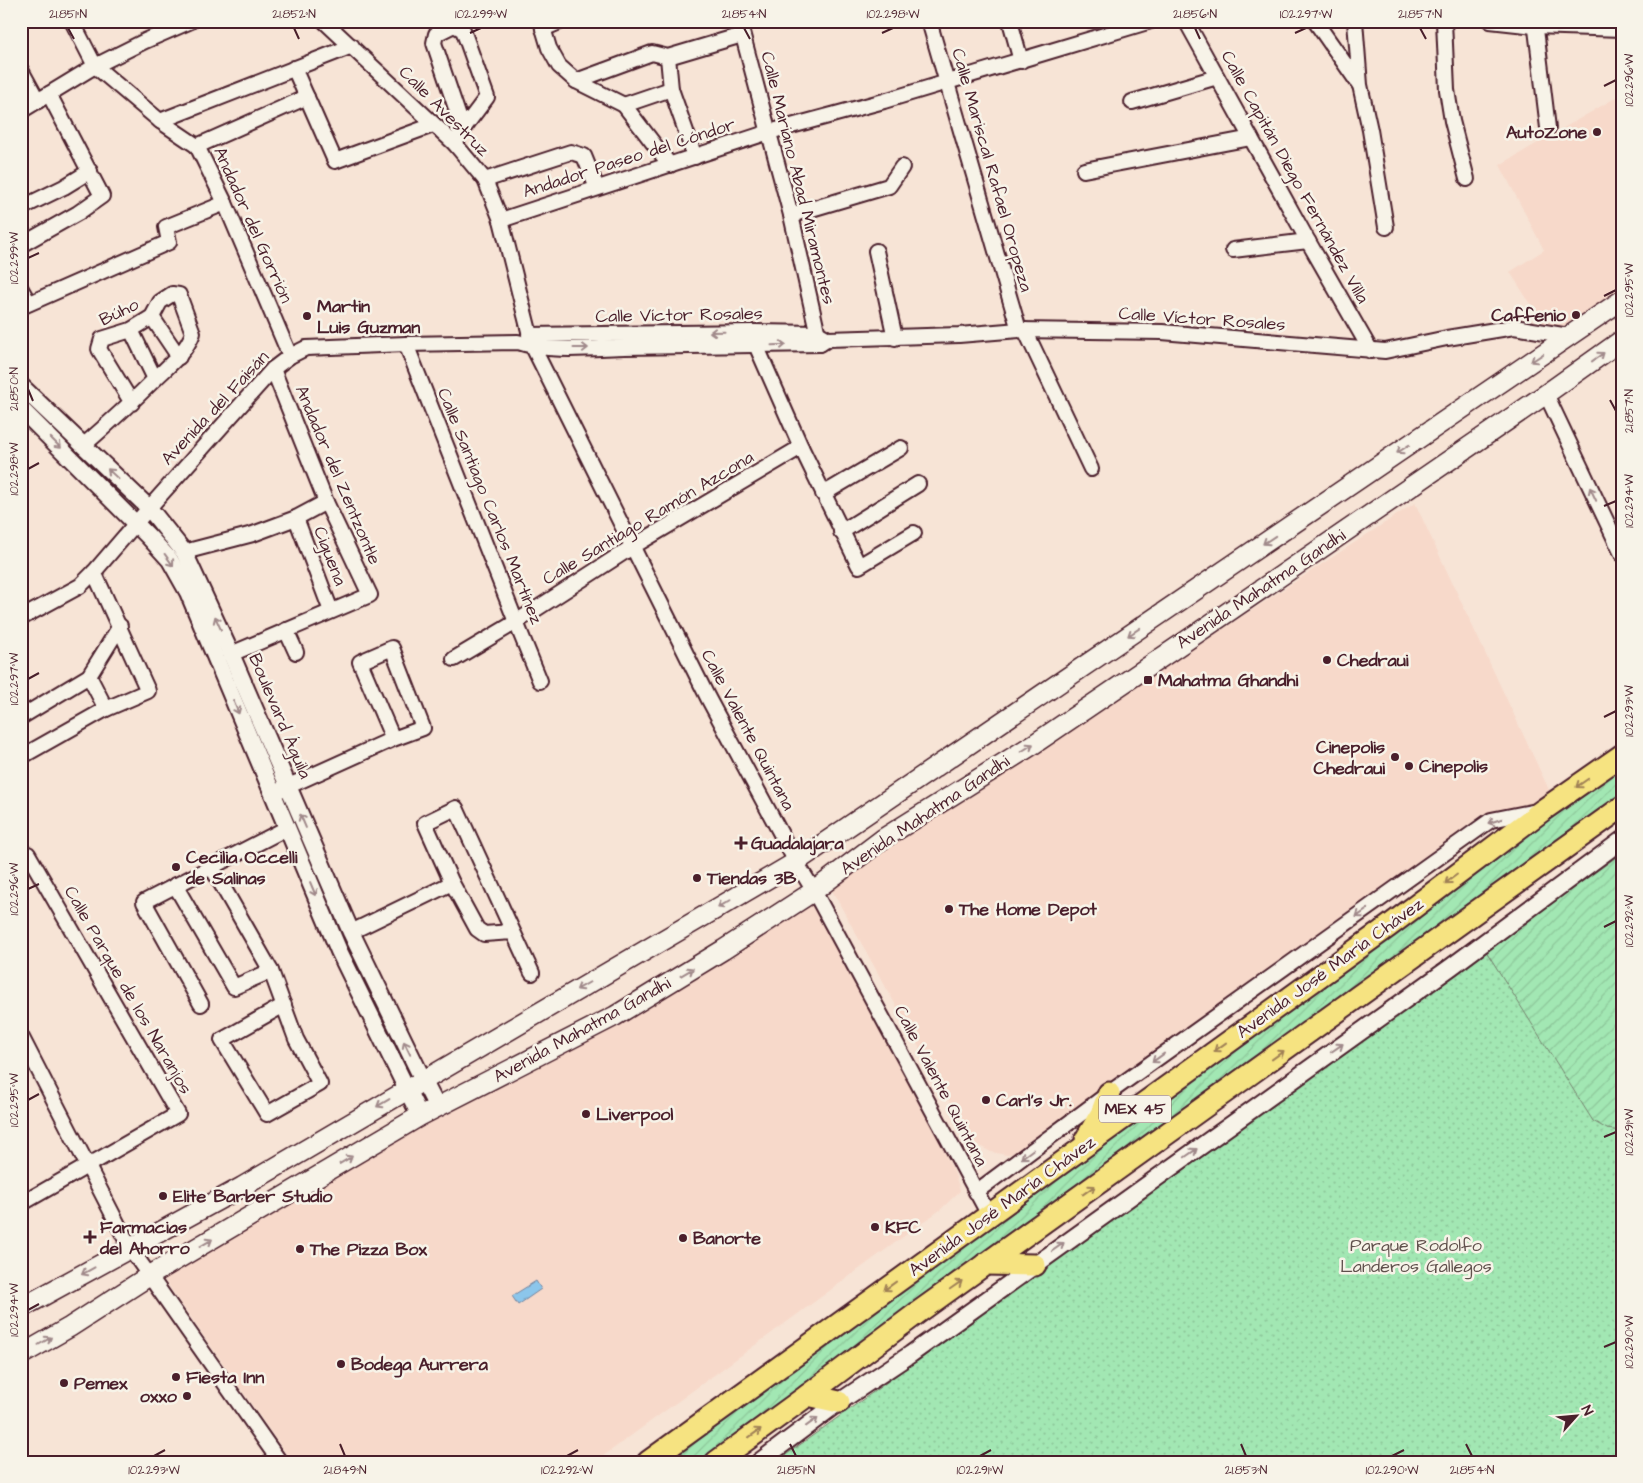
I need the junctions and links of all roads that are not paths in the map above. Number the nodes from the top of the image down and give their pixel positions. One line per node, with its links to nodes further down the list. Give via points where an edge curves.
1 (71, 21): 21 (street)
2 (191, 21): 21 (street)
3 (324, 21): 18 (street, Calle Avestruz)
4 (562, 21): 15 (street)
5 (739, 21): 17 (street, Calle Mariano Abad Miramontes)
6 (929, 21): 26 (street, Calle Mariscal Rafael Oropeza)
7 (1010, 21): 20 (street)
8 (1151, 21): 20 (street, Andador Paseo del Cóndor)
9 (1186, 21): 24 (street, Calle Capitán Diego Fernández Villa)
10 (1316, 21): 27 (street)
11 (1355, 21): 27 (street)
12 (1444, 21): 47 (street, via 1446,90)
13 (1490, 21): 14 (street)
14 (1534, 24): 16 (street); 36 (street)
15 (542, 25): 25 (street, via 559,66)
16 (1622, 29)
17 (742, 35): 19 (street); 38 (street, Calle Mariano Abad Miramontes)
18 (352, 46): 22 (street); 35 (street, Calle Avestruz)
19 (668, 57): 25 (street, via 652,53); 28 (street)
20 (1021, 61): 26 (street, Andador Paseo del Cóndor)
21 (95, 66): 30 (street); 34 (street, Andador del Gorrión)
22 (294, 68): 29 (street); 34 (street)
23 (21, 70): 30 (street)
24 (1217, 77): 31 (street); 39 (street, Calle Capitán Diego Fernández Villa)
25 (576, 81): 32 (street)
26 (947, 82): 38 (street, Andador Paseo del Cóndor); 64 (street, Calle Mariscal Rafael Oropeza)
27 (1360, 85): 54 (street)
28 (671, 89): 32 (street); 42 (street)
29 (307, 97): 35 (street, via 335,161); 41 (street)
30 (44, 98): 33 (street); 46 (street)
31 (1132, 102)
32 (624, 105): 43 (street)
33 (21, 110)
34 (160, 121): 41 (street, Andador del Gorrión)
35 (433, 124): 40 (street, Calle Avestruz)
36 (1548, 128)
37 (463, 129): 37 (street, via 487,97 463,30 454,25 436,34 434,43); 40 (street)
38 (769, 132): 42 (street, Andador Paseo del Cóndor); 52 (street, Calle Mariano Abad Miramontes)
39 (1251, 138): 45 (street); 55 (street, Calle Capitán Diego Fernández Villa)
40 (455, 144): 48 (street, Calle Avestruz)
41 (197, 146): 50 (street, Andador del Gorrión)
42 (695, 157): 43 (street, Andador Paseo del Cóndor)
43 (670, 165): 49 (street, Andador Paseo del Cóndor)
44 (902, 167): 52 (street, via 890,186)
45 (1084, 170)
46 (90, 171): 51 (street); 56 (street, via 102,196 78,213)
47 (1467, 179)
48 (485, 180): 49 (street, via 571,152 584,156); 53 (street, Calle Avestruz)
49 (597, 188): 53 (street, Andador Paseo del Cóndor)
50 (225, 202): 61 (street, via 166,227 168,242); 73 (street, Andador del Gorrión)
51 (21, 208)
52 (791, 215): 66 (street, Calle Mariano Abad Miramontes)
53 (501, 220): 70 (street, Calle Avestruz)
54 (1386, 227)
55 (1308, 241): 57 (street); 72 (street, Calle Capitán Diego Fernández Villa)
56 (22, 243)
57 (1233, 250)
58 (876, 251): 67 (street)
59 (21, 289): 61 (street)
60 (1622, 300): 65 (main road, Avenida Mahatma Gandhi)
61 (25, 305)
62 (152, 317): 63 (street, Búho); 74 (street); 74 (street, Búho, via 160,302 172,294 180,295 193,333)
63 (131, 330): 76 (street); 79 (street, Búho, via 102,339 99,349)
64 (1022, 330): 67 (street, Calle Víctor Rosales); 72 (street, Calle Víctor Rosales, via 1162,332); 84 (street, Calle Mariscal Rafael Oropeza)
65 (1569, 336): 72 (street, Calle Víctor Rosales, via 1514,327); 120 (main road, Avenida Mahatma Gandhi, one-way to 120)
66 (822, 338): 67 (street, Calle Víctor Rosales); 68 (street, Calle Víctor Rosales)
67 (895, 338)
68 (755, 339): 70 (street, Calle Víctor Rosales); 82 (street)
69 (1622, 340): 78 (main road, Avenida Mahatma Gandhi, one-way to 69)
70 (527, 341): 71 (street, Avenida del Faisán); 93 (street, Calle Valente Quintana)
71 (406, 344): 73 (street, Avenida del Faisán, via 306,348); 100 (street, Calle Santiago Carlos Martínez)
72 (1372, 351)
73 (290, 356): 75 (street, Avenida del Faisán)
74 (179, 357): 76 (street)
75 (274, 369): 87 (street, Andador del Zentzontle); 88 (street, Avenida del Faisán)
76 (155, 379): 79 (street)
77 (21, 386): 81 (street, Boulevard Águila)
78 (1546, 394): 95 (street, one-way to 78); 124 (main road, Avenida Mahatma Gandhi, one-way to 78, via 884,838 1034,744)
79 (132, 403): 81 (street)
80 (21, 409): 90 (street, Boulevard Águila, one-way to 90)
81 (83, 446): 88 (street, Boulevard Águila, one-way to 81)
82 (801, 448): 86 (street); 93 (street, Calle Santiago Ramón Azcona)
83 (901, 448): 86 (street)
84 (1091, 469)
85 (918, 484): 91 (street)
86 (823, 494): 91 (street)
87 (326, 502): 89 (street, Ciguena); 97 (street, Andador del Zentzontle)
88 (149, 508): 90 (street, Avenida del Faisán); 94 (street, Boulevard Águila)
89 (296, 518): 94 (street, via 253,534); 98 (street, Ciguena)
90 (136, 523): 96 (street, Avenida del Faisán); 114 (street, Boulevard Águila, one-way to 114, via 170,560 188,592)
91 (841, 532): 92 (street, via 859,566)
92 (914, 534)
93 (632, 547): 100 (street, Calle Santiago Ramón Azcona); 120 (street, Calle Valente Quintana)
94 (184, 552): 104 (street, Boulevard Águila, one-way to 94)
95 (1622, 554)
96 (94, 572): 99 (street, Avenida del Faisán, via 80,586); 101 (street)
97 (370, 595): 98 (street, Ciguena)
98 (331, 611): 102 (street, Ciguena)
99 (21, 618)
100 (516, 622): 105 (street, Calle Santiago Ramón Azcona); 107 (street, Calle Santiago Carlos Martínez)
101 (120, 626): 106 (street); 108 (street, via 148,690)
102 (286, 630): 103 (street); 104 (street, Ciguena)
103 (296, 652)
104 (231, 654): 113 (street, Boulevard Águila)
105 (454, 659)
106 (89, 676): 108 (street); 109 (street)
107 (540, 681)
108 (106, 710): 112 (street)
109 (21, 717)
110 (393, 739): 110 (street, via 360,662 392,648 422,728); 113 (street)
111 (1622, 755): 116 (main road, Avenida José María Chávez / MEX 45, one-way to 116)
112 (21, 757)
113 (288, 787): 114 (street); 125 (street, Boulevard Águila, one-way to 113)
114 (273, 794): 117 (street, Boulevard Águila)
115 (1622, 807): 142 (main road, Avenida José María Chávez / MEX 45, one-way to 115)
116 (1543, 810): 133 (street, one-way to 133, via 1491,820); 136 (main road, Avenida José María Chávez / MEX 45, one-way to 136, via 1389,926)
117 (287, 828): 121 (street); 132 (street, Boulevard Águila, one-way to 132, via 339,951)
118 (1622, 840): 143 (street, one-way to 118, via 1451,967)
119 (21, 857): 137 (street, Calle Parque de los Naranjos, via 28,854 178,1114)
120 (796, 862): 124 (street, Calle Valente Quintana); 132 (main road, Avenida Mahatma Gandhi, one-way to 132)
121 (212, 866): 123 (street); 127 (street)
122 (452, 883): 125 (street); 126 (street, via 477,930 484,934); 126 (street, via 425,823 456,808)
123 (175, 885): 127 (street, via 234,987); 129 (street, via 144,902)
124 (814, 891): 134 (main road, Avenida Mahatma Gandhi, one-way to 124, via 616,1016); 138 (street, Calle Valente Quintana)
125 (351, 932): 132 (street, Boulevard Águila, one-way to 125)
126 (512, 932): 128 (street)
127 (271, 971): 130 (street)
128 (532, 973)
129 (201, 1004)
130 (284, 1005): 130 (street, via 296,1039 320,1084 267,1114 222,1040)
131 (21, 1036): 137 (street)
132 (415, 1084): 134 (street, Boulevard Águila); 135 (street, Boulevard Águila); 141 (main road, Avenida Mahatma Gandhi, one-way to 141, via 242,1187)
133 (1109, 1093): 136 (main road, via 1096,1124); 138 (street, one-way to 138)
134 (437, 1107): 135 (main road, Avenida Mahatma Gandhi)
135 (420, 1116): 144 (main road, Avenida Mahatma Gandhi, one-way to 135)
136 (1073, 1153): 140 (main road, Avenida José María Chávez / MEX 45)
137 (88, 1166): 139 (street); 141 (street)
138 (976, 1192): 140 (street, Calle Valente Quintana)
139 (21, 1204)
140 (989, 1215): 150 (main road, Avenida José María Chávez / MEX 45, one-way to 150)
141 (130, 1248): 144 (street); 145 (main road, Avenida Mahatma Gandhi, one-way to 145)
142 (985, 1264): 143 (main road); 147 (main road, Avenida José María Chávez / MEX 45, one-way to 142)
143 (1035, 1265): 148 (street)
144 (149, 1276): 146 (main road, Avenida Mahatma Gandhi, one-way to 144); 149 (street)
145 (21, 1308)
146 (21, 1355)
147 (808, 1395): 148 (main road); 151 (main road, Avenida José María Chávez / MEX 45, one-way to 147)
148 (839, 1402): 152 (street, one-way to 148)
149 (280, 1462)
150 (648, 1462)
151 (716, 1462)
152 (759, 1462)

